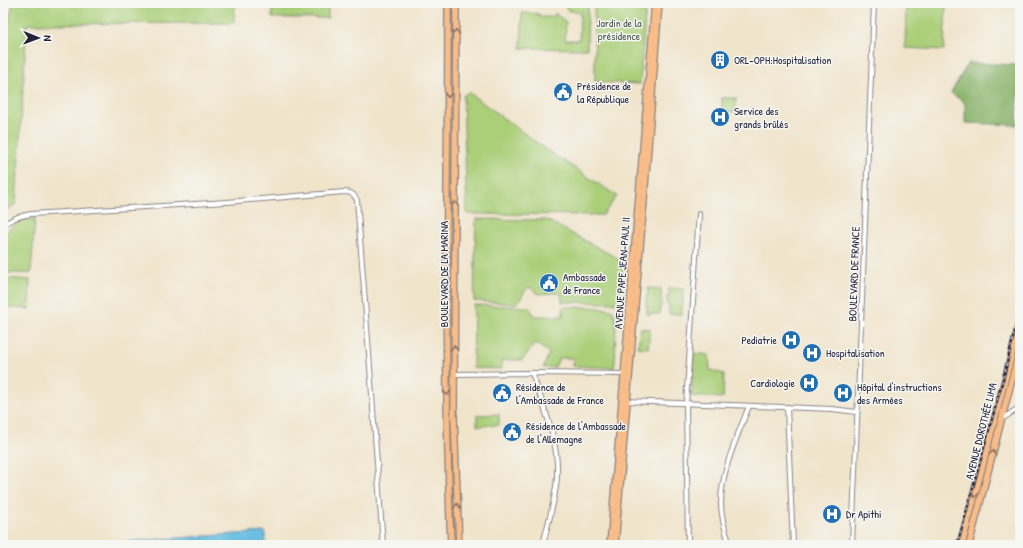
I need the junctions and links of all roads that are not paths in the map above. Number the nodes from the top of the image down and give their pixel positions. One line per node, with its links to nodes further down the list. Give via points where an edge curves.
1 (448, 3): 6 (main road, BOULEVARD DE LA MARINA)
2 (456, 3): 7 (main road, BOULEVARD DE LA MARINA, one-way to 2)
3 (655, 3): 10 (main road, AVENUE PAPE JEAN-PAUL II)
4 (659, 3): 10 (main road, AVENUE PAPE JEAN-PAUL II)
5 (874, 3): 23 (street, BOULEVARD DE FRANCE)
6 (448, 56): 7 (main road); 8 (main road, BOULEVARD DE LA MARINA)
7 (456, 58): 9 (main road, BOULEVARD DE LA MARINA)
8 (448, 76): 9 (main road); 26 (main road, BOULEVARD DE LA MARINA, one-way to 26, via 446,314)
9 (455, 77): 16 (main road, BOULEVARD DE LA MARINA, one-way to 9)
10 (643, 173): 17 (main road, AVENUE PAPE JEAN-PAUL II); 18 (main road, AVENUE PAPE JEAN-PAUL II)
11 (699, 214): 19 (street)
12 (3, 226): 25 (street, via 16,217 31,214 344,192 353,194 357,200)
13 (1020, 322): 35 (main road, AVENUE DOROTHÉE LIMA, one-way to 35)
14 (1020, 348): 24 (main road, AVENUE DOROTHÉE LIMA)
15 (532, 373): 16 (street); 17 (street); 28 (street, via 552,432 557,462 555,491)
16 (454, 374): 27 (main road, BOULEVARD DE LA MARINA, one-way to 16)
17 (624, 374): 18 (main road, AVENUE PAPE JEAN-PAUL II)
18 (625, 401): 19 (street); 29 (main road, AVENUE PAPE JEAN-PAUL II); 30 (main road, AVENUE PAPE JEAN-PAUL II)
19 (686, 404): 20 (street); 31 (street)
20 (749, 406): 21 (street); 32 (street, via 721,491 722,521)
21 (788, 407): 23 (street); 33 (street)
22 (1020, 407): 24 (street)
23 (857, 412): 34 (street, BOULEVARD DE FRANCE)
24 (1002, 419): 36 (main road, AVENUE DOROTHÉE LIMA, one-way to 24)
25 (383, 545)
26 (451, 545)
27 (459, 545)
28 (543, 545)
29 (610, 545)
30 (615, 545)
31 (688, 545)
32 (730, 545)
33 (793, 545)
34 (852, 545)
35 (962, 545)
36 (969, 545)

